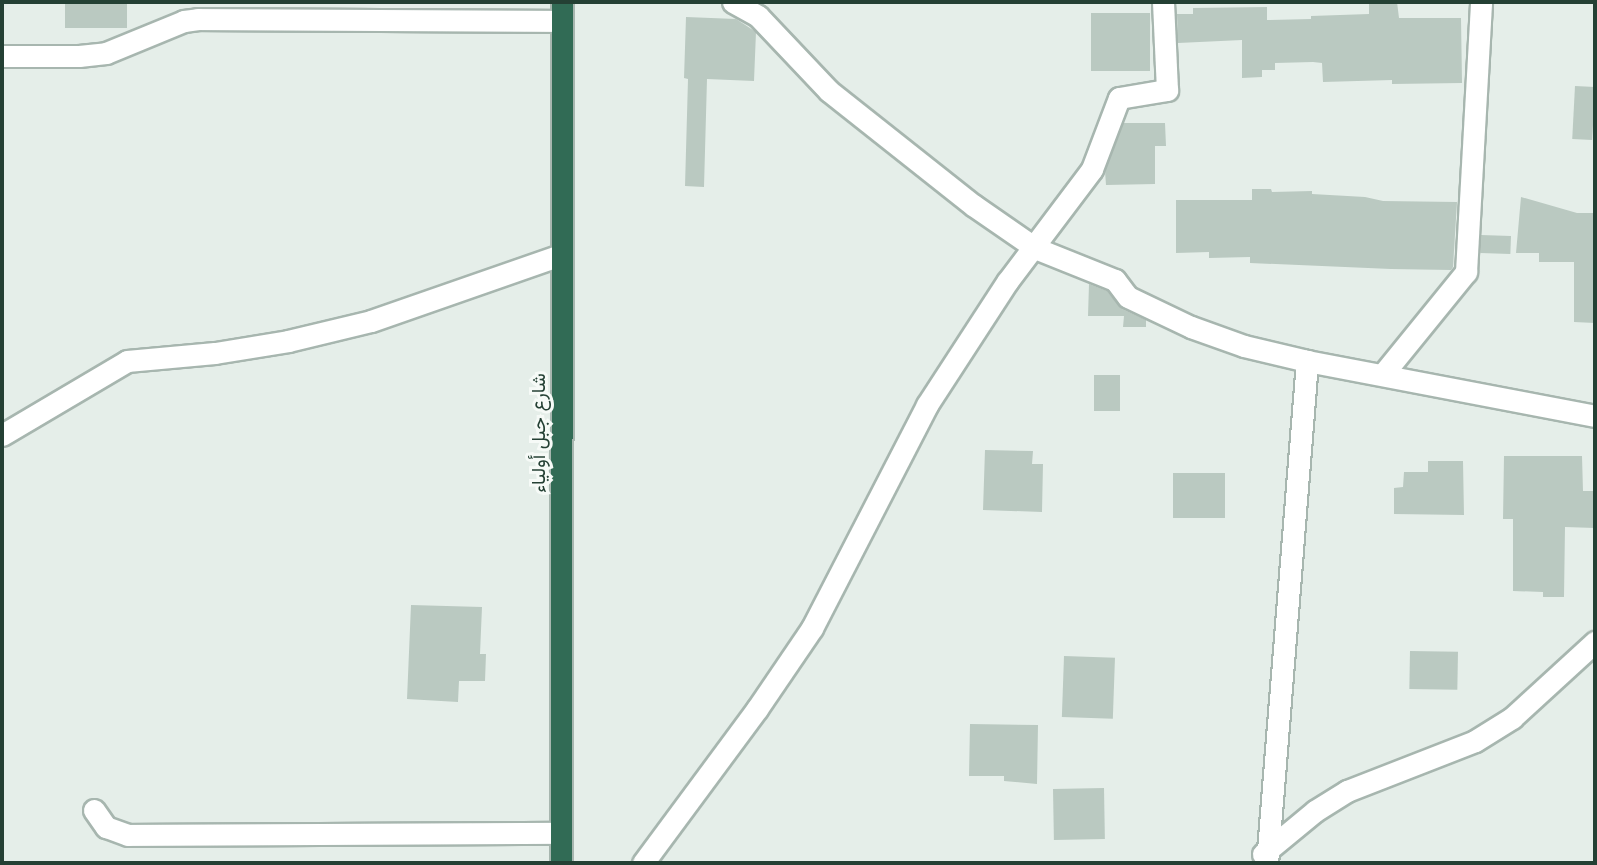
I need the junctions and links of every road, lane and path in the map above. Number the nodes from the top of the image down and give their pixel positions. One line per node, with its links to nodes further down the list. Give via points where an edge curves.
1 (733, 2): 6 (street, via 758,16 829,91)
2 (1163, 2): 6 (street, via 1167,90 1119,98 1092,169)
3 (1481, 2): 9 (street, via 1466,272)
4 (562, 11): 5 (street, via 198,19 106,53); 7 (highway, شارع جبل أولياء)
5 (2, 56)
6 (1035, 248): 8 (street, via 1115,280 1128,297 1191,327); 17 (street, via 1007,282 928,405 812,628)
7 (561, 255): 11 (street, via 371,321 215,354 127,361); 14 (highway, شارع جبل أولياء)
8 (1307, 361): 9 (street); 15 (street)
9 (1383, 374): 10 (street)
10 (1595, 416)
11 (2, 435)
12 (1595, 642): 15 (street, via 1512,718 1475,741 1347,790)
13 (94, 810): 14 (street, via 106,827 128,835)
14 (561, 833): 16 (highway, شارع جبل أولياء)
15 (1263, 859)
16 (561, 863)
17 (643, 863)

